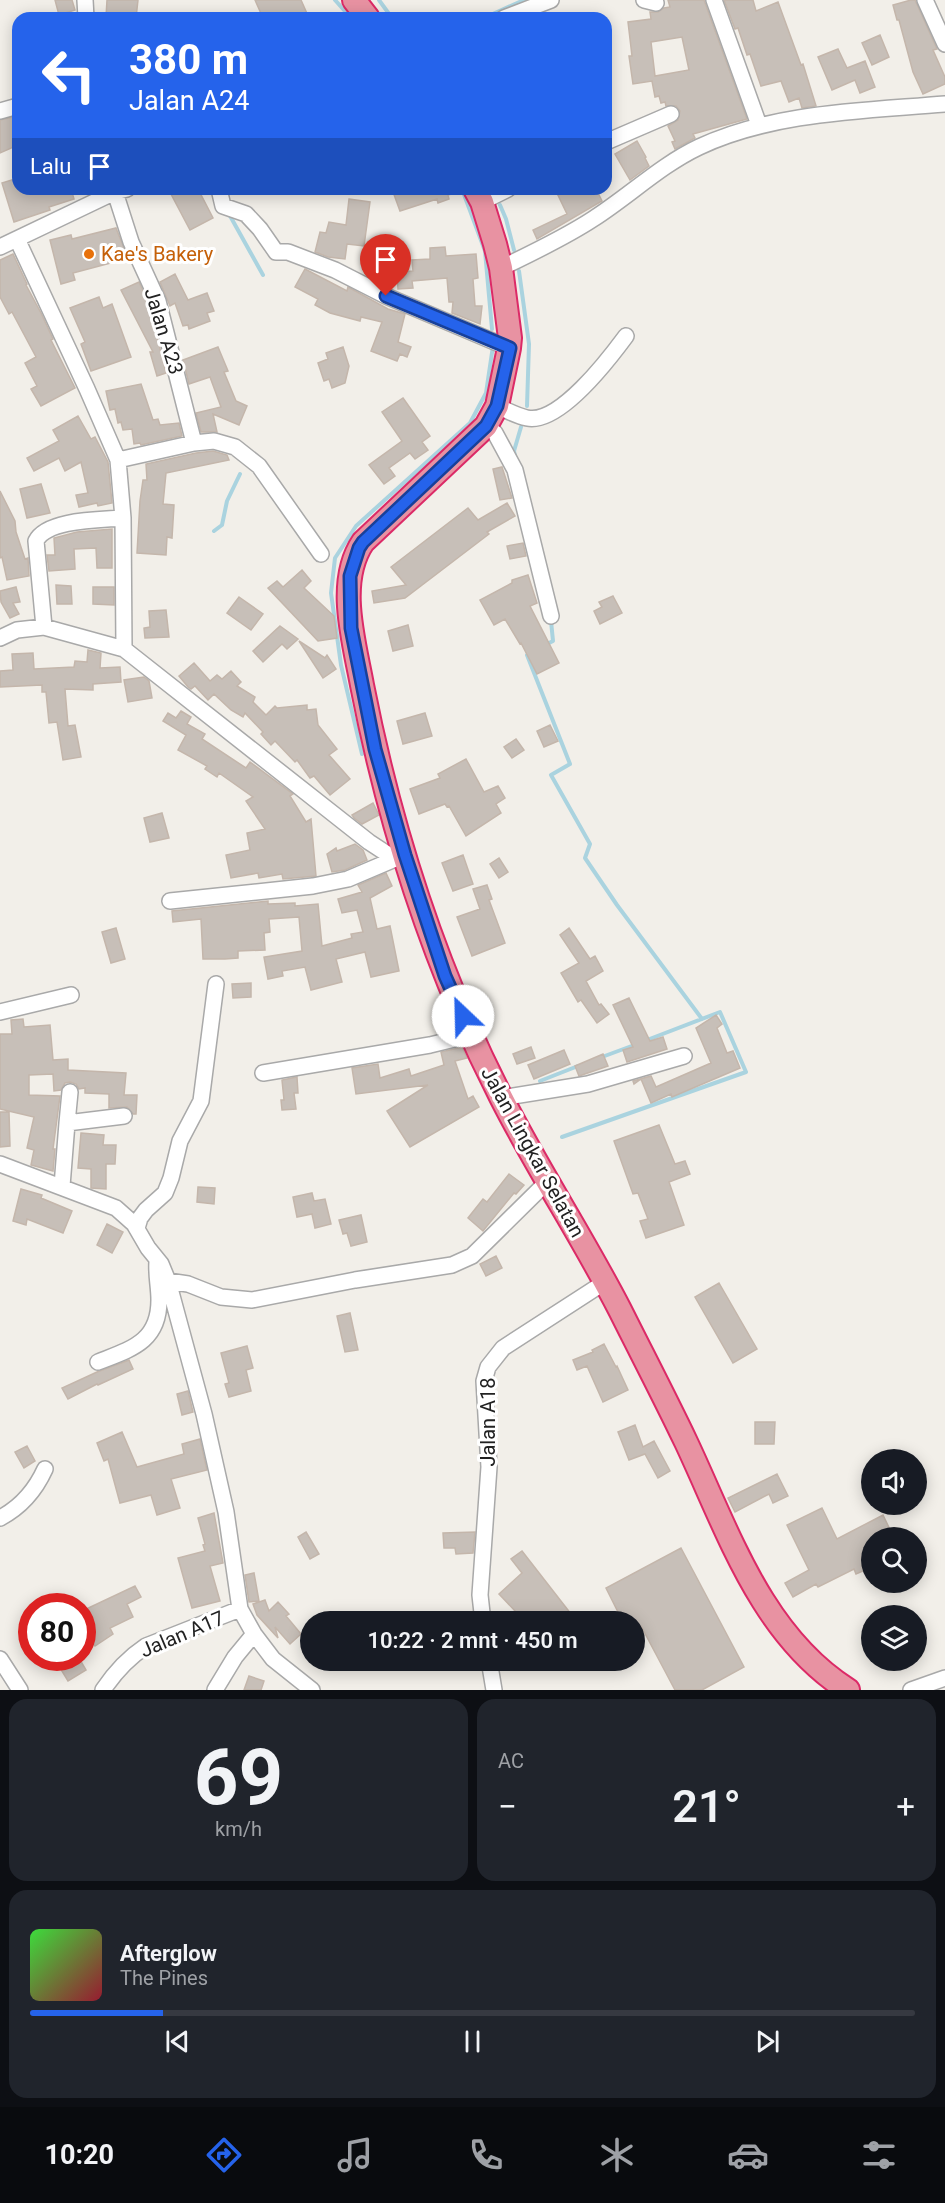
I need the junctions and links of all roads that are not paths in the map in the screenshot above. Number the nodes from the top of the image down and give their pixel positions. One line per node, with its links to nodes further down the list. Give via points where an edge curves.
1 (354, 0): 5 (highway)
2 (551, 0): 6 (street)
3 (714, 0): 10 (street)
4 (925, 0): 7 (street)
5 (363, 12)
6 (520, 12)
7 (945, 44)
8 (945, 104): 10 (street, via 855,111)
9 (671, 114): 11 (street)
10 (759, 125): 18 (street, via 698,147 586,224)
11 (612, 139)
12 (108, 195): 16 (street)
13 (120, 195): 23 (street, Jalan A23, via 131,242 158,302)
14 (220, 195): 20 (street, via 223,206 246,214 276,252 288,252 335,270)
15 (478, 196): 18 (highway, Jalan Lingkar Selatan)
16 (16, 239): 17 (street); 24 (street)
17 (0, 247)
18 (501, 268): 20 (highway, Jalan Lingkar Selatan)
19 (626, 336): 21 (street, via 601,369 565,404 547,415 529,419)
20 (510, 348): 21 (highway, Jalan Lingkar Selatan)
21 (497, 406): 22 (highway, Jalan Lingkar Selatan)
22 (486, 426): 27 (street, via 495,433 515,470); 31 (highway, Jalan Lingkar Selatan, via 363,542 350,576 351,628)
23 (194, 443): 24 (street); 26 (street, via 227,443 259,466)
24 (118, 460): 25 (street)
25 (123, 518): 28 (street, via 54,526 38,537); 30 (street)
26 (321, 554)
27 (551, 616)
28 (44, 627): 29 (street, via 17,630); 30 (street)
29 (0, 638)
30 (124, 649): 31 (street, via 369,842)
31 (400, 857): 32 (street, via 348,879 313,886); 36 (highway, Jalan Lingkar Selatan)
32 (170, 901)
33 (216, 984): 46 (street, via 201,1101 180,1141 165,1193 146,1210)
34 (71, 995): 35 (street)
35 (0, 1012)
36 (471, 1035): 38 (street); 40 (highway, Jalan Lingkar Selatan)
37 (684, 1056): 40 (street, via 588,1084)
38 (263, 1073)
39 (70, 1092): 42 (street)
40 (501, 1098): 44 (highway, Jalan Lingkar Selatan)
41 (124, 1116): 42 (street)
42 (67, 1123): 45 (street)
43 (0, 1164): 45 (street)
44 (547, 1182): 48 (street, via 472,1256 452,1265 252,1300 221,1298 188,1284); 49 (highway, Jalan Lingkar Selatan)
45 (62, 1186): 46 (street, via 116,1208)
46 (137, 1228): 47 (street)
47 (157, 1259): 48 (street); 50 (street, via 158,1318 153,1331 140,1345)
48 (168, 1281): 53 (street, via 226,1512)
49 (605, 1282): 54 (street, Jalan A18, via 503,1348 488,1367 484,1382 489,1467); 59 (highway, Jalan Lingkar Selatan, via 766,1607 790,1640)
50 (98, 1362)
51 (45, 1469): 52 (street, via 27,1498)
52 (0, 1518)
53 (240, 1609): 55 (street); 61 (street, Jalan A17, via 146,1646 119,1667)
54 (482, 1611)
55 (254, 1634): 62 (street, via 234,1657); 63 (street, via 273,1659)
56 (0, 1659): 60 (street)
57 (491, 1671): 64 (street)
58 (945, 1678): 65 (street)
59 (839, 1688)
60 (20, 1690)
61 (103, 1690)
62 (215, 1690)
63 (312, 1690)
64 (494, 1690)
65 (911, 1690)

